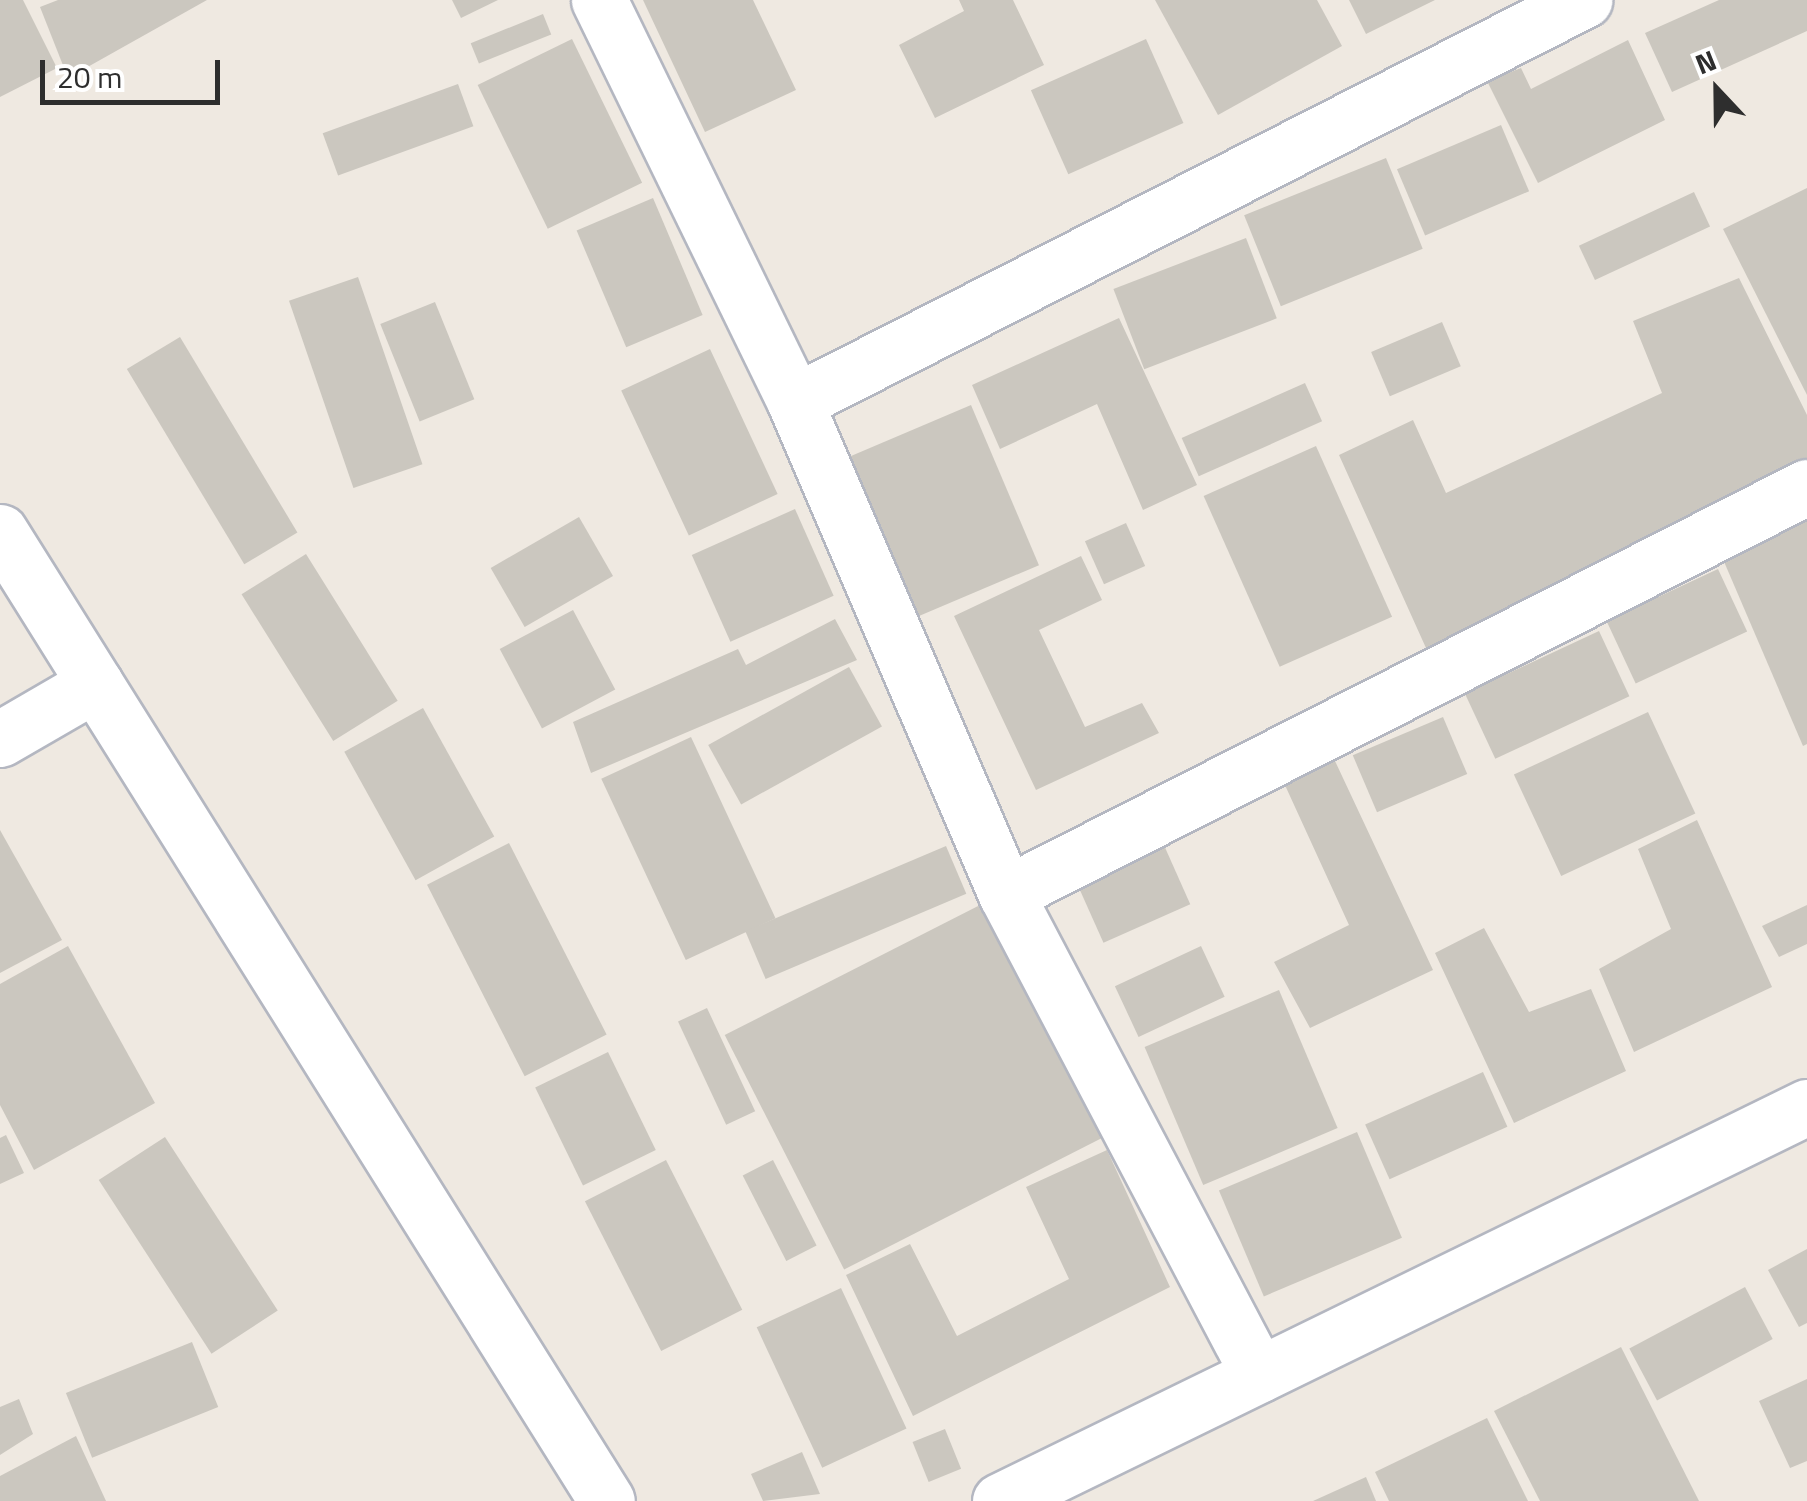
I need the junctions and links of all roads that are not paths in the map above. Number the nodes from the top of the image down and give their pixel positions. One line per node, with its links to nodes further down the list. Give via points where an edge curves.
1 (598, 0): 3 (street)
2 (1584, 0): 3 (street)
3 (795, 402): 8 (street)
4 (1807, 487): 8 (street)
5 (0, 532): 6 (street)
6 (94, 684): 7 (street); 11 (street)
7 (0, 739)
8 (1006, 894): 10 (street)
9 (1807, 1107): 10 (street)
10 (1259, 1376): 12 (street)
11 (607, 1501)
12 (1000, 1501)

